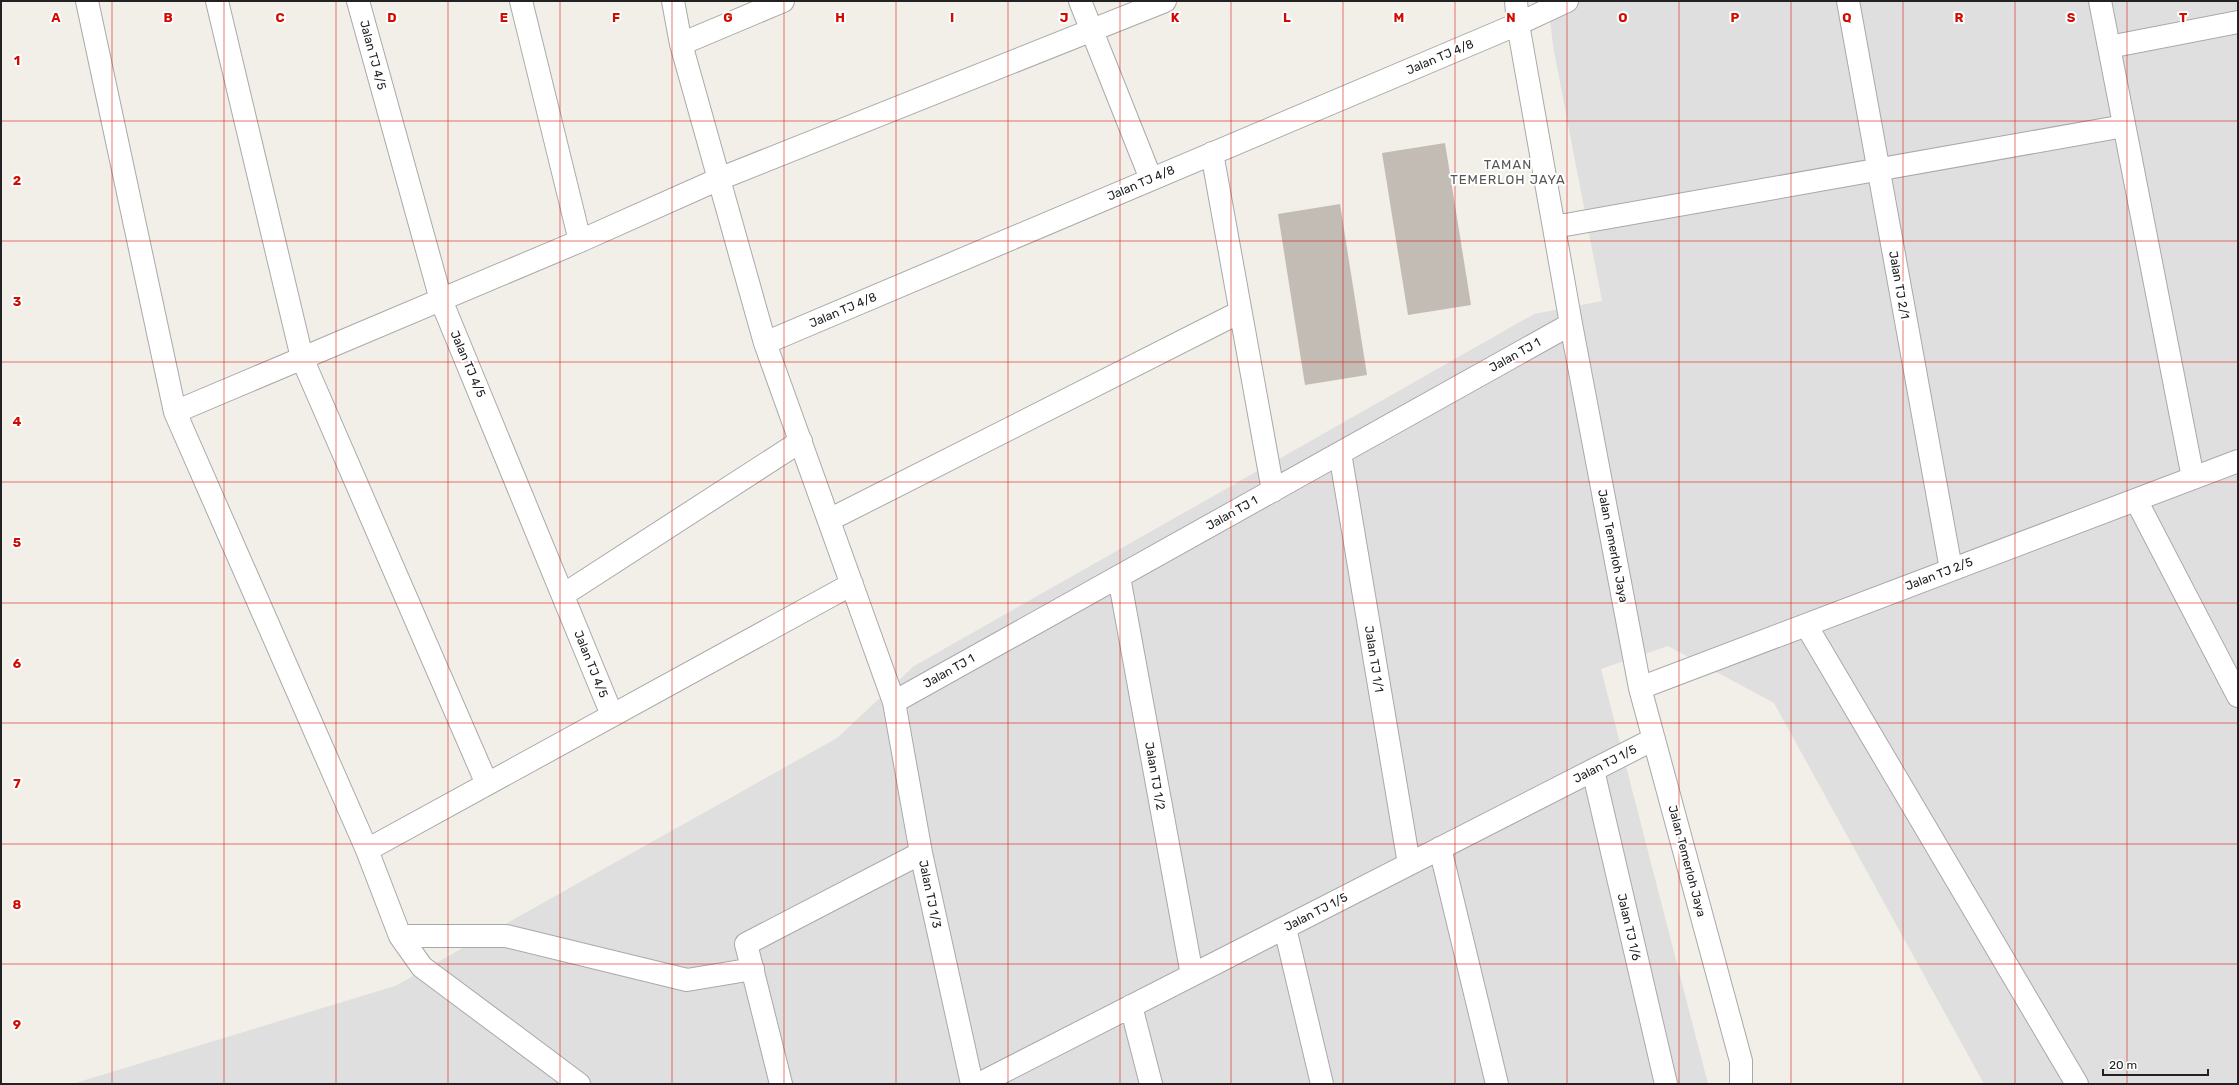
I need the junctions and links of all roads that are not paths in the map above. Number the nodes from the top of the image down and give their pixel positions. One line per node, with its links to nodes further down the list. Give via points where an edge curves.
1 (87, 1): 30 (street)
2 (217, 1): 29 (street)
3 (358, 1): 25 (street, Jalan TJ 4/5)
4 (521, 1): 24 (street)
5 (673, 1): 16 (street, Jalan TJ 1/3)
6 (783, 1): 16 (street)
7 (1080, 1): 15 (street)
8 (1165, 1): 15 (street)
9 (1516, 1): 14 (street, Jalan Temerloh Jaya)
10 (1567, 1): 14 (street, Jalan TJ 4/8)
11 (1848, 1): 20 (street, Jalan TJ 2/1)
12 (2100, 1): 17 (street)
13 (2238, 22): 17 (street)
14 (1518, 24): 19 (street, Jalan TJ 4/8); 23 (street, Jalan Temerloh Jaya)
15 (1092, 30): 21 (street); 22 (street)
16 (681, 44): 21 (street, Jalan TJ 1/3)
17 (2109, 47): 18 (street)
18 (2124, 126): 20 (street); 34 (street)
19 (1212, 153): 22 (street, Jalan TJ 4/8); 26 (street)
20 (1878, 170): 23 (street); 38 (street, Jalan TJ 2/1)
21 (719, 179): 24 (street); 28 (street, Jalan TJ 1/3)
22 (1151, 179): 28 (street, Jalan TJ 4/8)
23 (1554, 227): 27 (street, Jalan Temerloh Jaya)
24 (580, 241): 25 (street)
25 (441, 300): 29 (street); 41 (street, Jalan TJ 4/5)
26 (1240, 312): 35 (street); 37 (street)
27 (1571, 324): 32 (street, Jalan TJ 1); 43 (street, Jalan Temerloh Jaya)
28 (765, 343): 31 (street, Jalan TJ 1/3)
29 (302, 358): 30 (street); 49 (street)
30 (175, 412): 51 (street)
31 (801, 441): 37 (street, Jalan TJ 1/3); 41 (street)
32 (1340, 453): 35 (street, Jalan TJ 1); 53 (street, Jalan TJ 1/1)
33 (2238, 461): 34 (street, Jalan TJ 2/5)
34 (2193, 478): 36 (street, Jalan TJ 2/5)
35 (1273, 491): 39 (street, Jalan TJ 1)
36 (2136, 500): 38 (street, Jalan TJ 2/5); 44 (street)
37 (829, 520): 40 (street, Jalan TJ 1/3)
38 (1951, 569): 42 (street, Jalan TJ 2/5)
39 (1119, 577): 45 (street, Jalan TJ 1); 57 (street, Jalan TJ 1/2)
40 (852, 584): 45 (street, Jalan TJ 1/3); 46 (street)
41 (563, 595): 46 (street, Jalan TJ 4/5)
42 (1806, 625): 43 (street, Jalan TJ 2/5); 68 (street)
43 (1640, 688): 47 (street, Jalan Temerloh Jaya)
44 (2238, 696)
45 (894, 702): 52 (street, Jalan TJ 1/3)
46 (612, 715): 49 (street)
47 (1654, 739): 48 (street, Jalan TJ 1/5); 67 (street, Jalan Temerloh Jaya, via 1741,1061)
48 (1593, 770): 50 (street, Jalan TJ 1/5); 66 (street, Jalan TJ 1/6)
49 (487, 784): 51 (street)
50 (1440, 848): 53 (street, Jalan TJ 1/5); 65 (street)
51 (368, 850): 55 (street)
52 (921, 852): 56 (street, via 746,944); 61 (street, Jalan TJ 1/3)
53 (1409, 864): 54 (street, Jalan TJ 1/5)
54 (1285, 928): 57 (street, Jalan TJ 1/5); 64 (street)
55 (400, 936): 56 (street, via 506,936 687,980); 59 (street, via 422,967)
56 (753, 969): 60 (street)
57 (1192, 975): 58 (street, Jalan TJ 1/5)
58 (1131, 1006): 62 (street, Jalan TJ 1/5); 63 (street)
59 (579, 1084)
60 (782, 1084)
61 (972, 1084)
62 (979, 1084)
63 (1151, 1084)
64 (1322, 1084)
65 (1497, 1084)
66 (1666, 1084)
67 (1741, 1084)
68 (2077, 1084)

